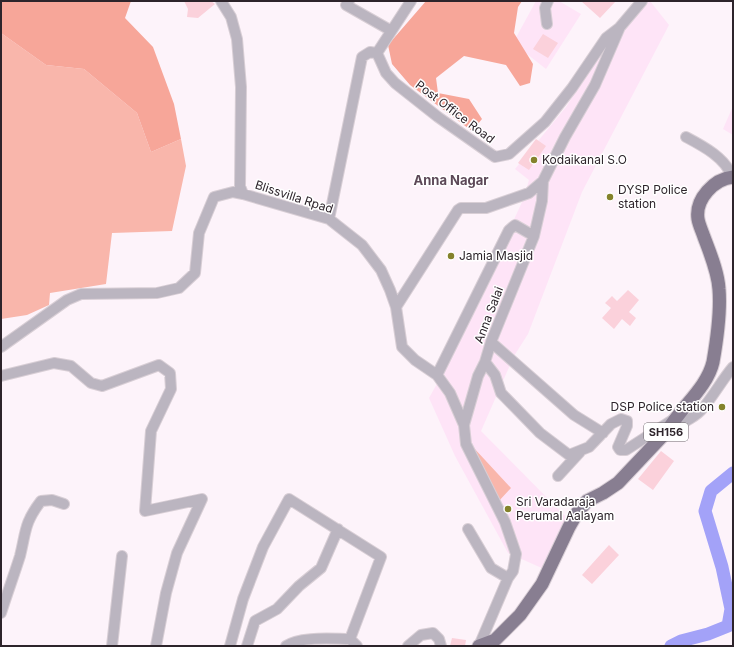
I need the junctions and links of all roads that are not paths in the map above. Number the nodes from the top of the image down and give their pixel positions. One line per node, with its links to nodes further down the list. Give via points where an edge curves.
1 (221, 1): 13 (street, Blissvilla Rpad, via 231,17 237,39 241,88 240,186)
2 (349, 1): 8 (street, via 346,5)
3 (411, 1): 8 (street)
4 (548, 1): 6 (street, via 545,8)
5 (642, 1): 7 (street, Anna Salai)
6 (547, 24)
7 (620, 27): 9 (street, Post Office Road, via 606,38 545,122 509,154 495,158 395,83 386,73); 12 (street, Anna Salai, via 595,85)
8 (390, 30): 9 (street)
9 (376, 53): 14 (street, via 370,52 362,57)
10 (686, 137): 11 (street, via 706,147 730,170)
11 (733, 177): 24 (main road, SH156, via 722,180 709,189 700,204 698,219 719,288 717,328 712,363 700,389)
12 (543, 181): 15 (street, Anna Salai, via 542,201); 16 (street, via 529,193 486,208 460,208)
13 (243, 194): 14 (street, Blissvilla Rpad); 18 (street, via 233,192 214,197 199,233 195,273 178,288 157,293 81,294 67,300)
14 (329, 220): 16 (street, Blissvilla Rpad, via 362,246 381,270)
15 (534, 236): 17 (street, Anna Salai); 21 (street, via 515,226 509,230)
16 (396, 307): 21 (street, Blissvilla Rpad, via 402,346 415,360)
17 (491, 342): 19 (street, Anna Salai); 25 (street, via 574,415)
18 (1, 347)
19 (485, 362): 23 (street, Anna Salai, via 478,376); 26 (street, via 495,375 501,393 540,433 569,455)
20 (733, 367): 24 (street, via 703,409 692,417)
21 (437, 375): 23 (street, Blissvilla Rpad, via 450,393)
22 (1, 376): 36 (street, via 54,362 71,366 91,383 102,386 159,365 170,373 170,389 151,431 145,511 202,499 177,553)
23 (464, 424): 32 (street, Anna Salai, via 466,444 505,522 516,554 513,571)
24 (671, 425): 25 (street, via 626,450 620,450 618,446 627,421 621,419 611,424); 42 (main road, SH156, via 618,483 587,501 577,512 542,584 525,609 495,640)
25 (603, 433): 26 (street)
26 (582, 451): 27 (street)
27 (558, 476)
28 (64, 504): 33 (street, via 52,500 41,501 31,514)
29 (338, 529): 34 (street, via 381,557); 37 (street, via 289,499 263,547 242,599); 38 (street, via 321,568 277,609 255,621)
30 (468, 529): 32 (street, via 491,568)
31 (122, 556): 35 (street)
32 (508, 578): 42 (street, Anna Salai)
33 (1, 613)
34 (354, 643): 39 (street, via 325,638)
35 (112, 646)
36 (156, 646)
37 (230, 646)
38 (247, 646)
39 (286, 646)
40 (409, 646): 41 (street, via 420,635 432,633 439,639)
41 (441, 646)
42 (479, 646)

